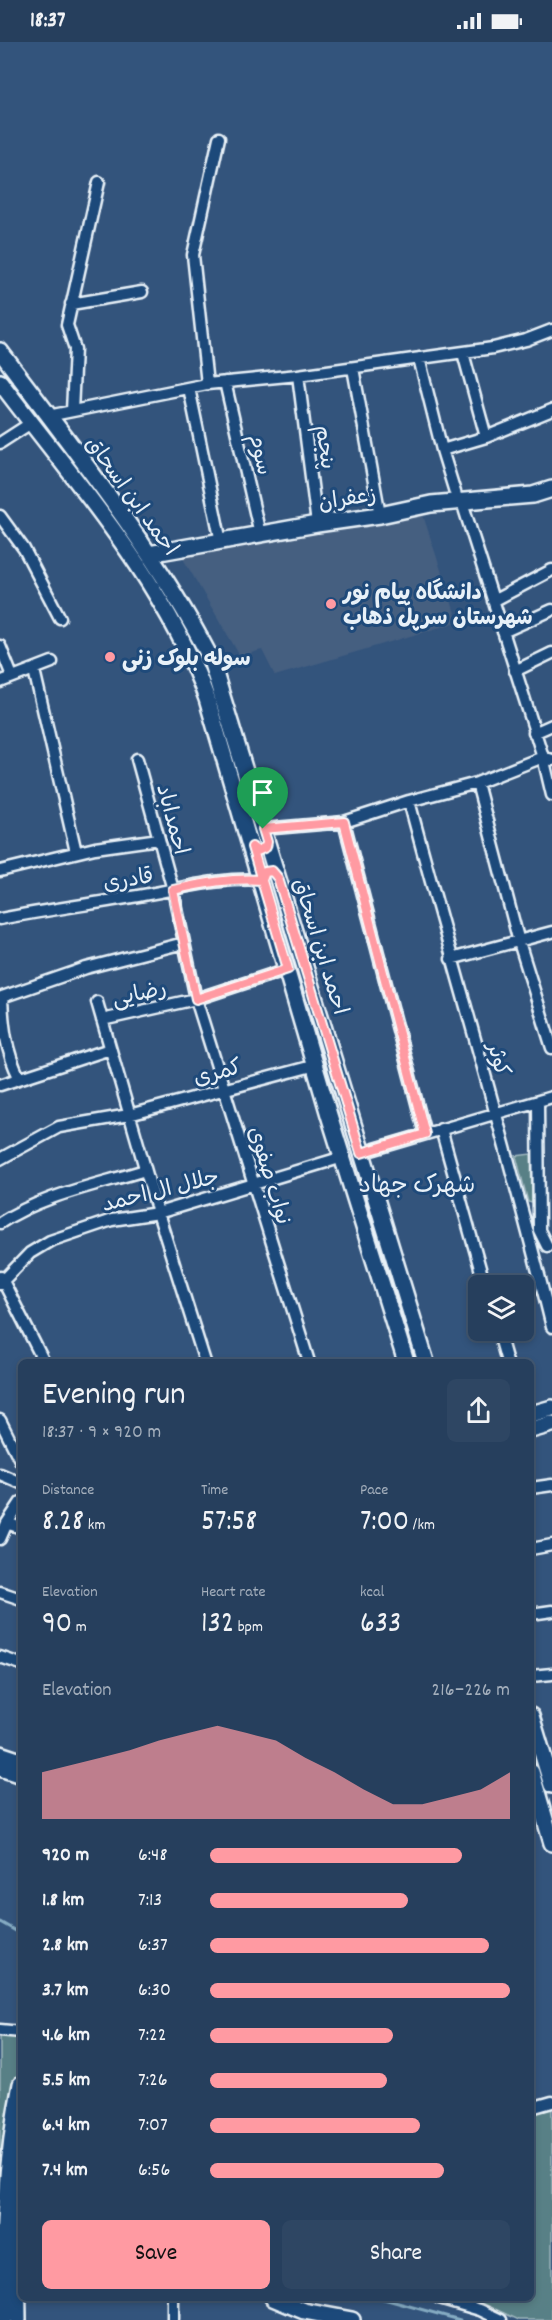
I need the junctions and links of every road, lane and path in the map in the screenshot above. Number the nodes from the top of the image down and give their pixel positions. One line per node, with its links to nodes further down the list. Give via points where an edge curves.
1 (219, 138): 13 (street, via 193,255)
2 (99, 182): 4 (street)
3 (142, 292): 4 (street)
4 (71, 304): 16 (street, via 67,325 75,349)
5 (552, 330): 7 (street)
6 (0, 351): 17 (main road, احمد ابن اسحاق)
7 (463, 353): 8 (street); 19 (street)
8 (419, 358): 9 (street); 21 (street)
9 (353, 368): 10 (street); 24 (street)
10 (297, 375): 12 (street); 26 (street, پنجم)
11 (0, 382): 18 (main road, احمد ابن اسحاق)
12 (225, 382): 13 (street); 27 (street, سوم)
13 (207, 384): 14 (street)
14 (189, 388): 16 (street); 28 (street)
15 (552, 410): 19 (street)
16 (72, 411): 17 (street)
17 (48, 416): 29 (main road, احمد ابن اسحاق)
18 (31, 423): 20 (street); 52 (main road, احمد ابن اسحاق, via 104,517 181,636 196,666)
19 (486, 437): 21 (street)
20 (0, 443)
21 (442, 450): 23 (street)
22 (552, 489): 23 (main road, زعفران, via 533,495)
23 (460, 502): 24 (main road, زعفران); 31 (street)
24 (380, 515): 26 (main road, زعفران)
25 (0, 516): 33 (street, via 24,549)
26 (317, 524): 27 (main road, زعفران)
27 (260, 534): 28 (main road, زعفران)
28 (221, 542): 29 (main road, زعفران)
29 (149, 554): 50 (main road, احمد ابن اسحاق, via 210,657)
30 (552, 570): 31 (street)
31 (493, 601): 34 (street)
32 (552, 610): 34 (street)
33 (60, 618)
34 (503, 632): 39 (street)
35 (0, 646): 40 (street)
36 (552, 652): 39 (street)
37 (52, 662): 38 (street)
38 (34, 670): 40 (street); 53 (street)
39 (515, 671): 43 (street)
40 (12, 676): 41 (street)
41 (0, 682)
42 (552, 725): 43 (street)
43 (534, 733): 45 (street)
44 (137, 759): 51 (street, احمداباد)
45 (548, 759): 46 (street); 47 (street)
46 (477, 783): 48 (street); 60 (street)
47 (552, 795)
48 (410, 801): 49 (street); 62 (street, کوثر)
49 (344, 822): 50 (street); 78 (street)
50 (265, 835): 52 (main road, via 266,847 257,851); 55 (main road, احمد ابن اسحاق)
51 (159, 839): 53 (street); 57 (street, احمداباد)
52 (252, 847): 56 (main road, احمد ابن اسحاق)
53 (76, 852): 54 (street)
54 (0, 871)
55 (278, 878): 56 (main road, via 268,871); 79 (main road, احمد ابن اسحاق)
56 (262, 880): 57 (street, قادری, via 228,880); 63 (main road, احمد ابن اسحاق)
57 (173, 890): 58 (street, قادری); 61 (street, احمداباد)
58 (0, 919)
59 (552, 932): 60 (street)
60 (519, 942): 62 (street); 67 (street)
61 (184, 943): 64 (street, نواب صفوی); 70 (street, via 86,968 2,998 4,1033)
62 (451, 959): 75 (street, کوثر)
63 (288, 969): 64 (street, رضایی); 69 (main road, احمد ابن اسحاق)
64 (196, 999): 66 (street, رضایی); 72 (street, نواب صفوی)
65 (97, 1002): 66 (street)
66 (102, 1020): 68 (street)
67 (552, 1048)
68 (111, 1049): 70 (street); 76 (street)
69 (316, 1065): 72 (street, کمری); 80 (main road, احمد ابن اسحاق)
70 (19, 1077): 71 (street)
71 (0, 1084)
72 (224, 1088): 76 (street, کمری); 83 (street, نواب صفوی)
73 (552, 1097): 74 (street)
74 (538, 1101): 75 (street); 86 (street, via 539,1230)
75 (495, 1114): 77 (street); 87 (street, کوثر)
76 (129, 1115): 81 (street, کمری, via 59,1127); 82 (street)
77 (441, 1129): 78 (street); 88 (street)
78 (425, 1134): 79 (street)
79 (361, 1153): 96 (main road, احمد ابن اسحاق)
80 (343, 1157): 83 (street, جلال ال احمد); 95 (main road, احمد ابن اسحاق)
81 (0, 1159)
82 (145, 1170): 84 (street); 85 (street, via 27,1208)
83 (254, 1185): 84 (street, جلال ال احمد); 94 (street, نواب صفوی)
84 (158, 1213): 89 (street, جلال ال احمد, via 111,1220 50,1241 30,1252); 93 (street)
85 (0, 1223)
86 (549, 1246): 87 (street)
87 (532, 1247): 90 (street, کوثر)
88 (482, 1275)
89 (1, 1280): 92 (street)
90 (552, 1328)
91 (501, 1341): 97 (street)
92 (42, 1359)
93 (204, 1359)
94 (308, 1359)
95 (405, 1359)
96 (425, 1359)
97 (506, 1359)
98 (552, 1408): 99 (main road)
99 (534, 1413)
100 (0, 1420): 103 (street)
101 (552, 1424): 102 (main road)
102 (534, 1429)
103 (18, 1456)
104 (0, 1474): 105 (street)
105 (18, 1482)
106 (552, 1485): 107 (street)
107 (534, 1488)
108 (18, 1506): 109 (street)
109 (7, 1523): 110 (street); 111 (street)
110 (18, 1527)
111 (0, 1539)
112 (552, 1545): 113 (street)
113 (534, 1548)
114 (0, 1592): 115 (street)
115 (18, 1598)
116 (552, 1611): 117 (street)
117 (534, 1614)
118 (0, 1657): 119 (street)
119 (18, 1663)
120 (552, 1674): 121 (street)
121 (534, 1676)
122 (534, 1723): 124 (main road)
123 (0, 1754): 125 (main road)
124 (548, 1758): 129 (main road)
125 (18, 1760)
126 (0, 1768): 127 (main road)
127 (18, 1774)
128 (534, 1782): 130 (main road)
129 (552, 1785)
130 (552, 1843)
131 (0, 2030): 132 (street)
132 (18, 2032)
133 (18, 2102): 137 (main road, via 9,2156)
134 (552, 2102): 135 (street)
135 (534, 2107)
136 (18, 2192): 137 (main road)
137 (10, 2257): 142 (main road); 143 (main road)
138 (173, 2301): 144 (street)
139 (278, 2301): 141 (main road)
140 (450, 2301): 146 (street)
141 (302, 2316): 145 (main road)
142 (3, 2320)
143 (18, 2320)
144 (173, 2320)
145 (352, 2320)
146 (501, 2320)

